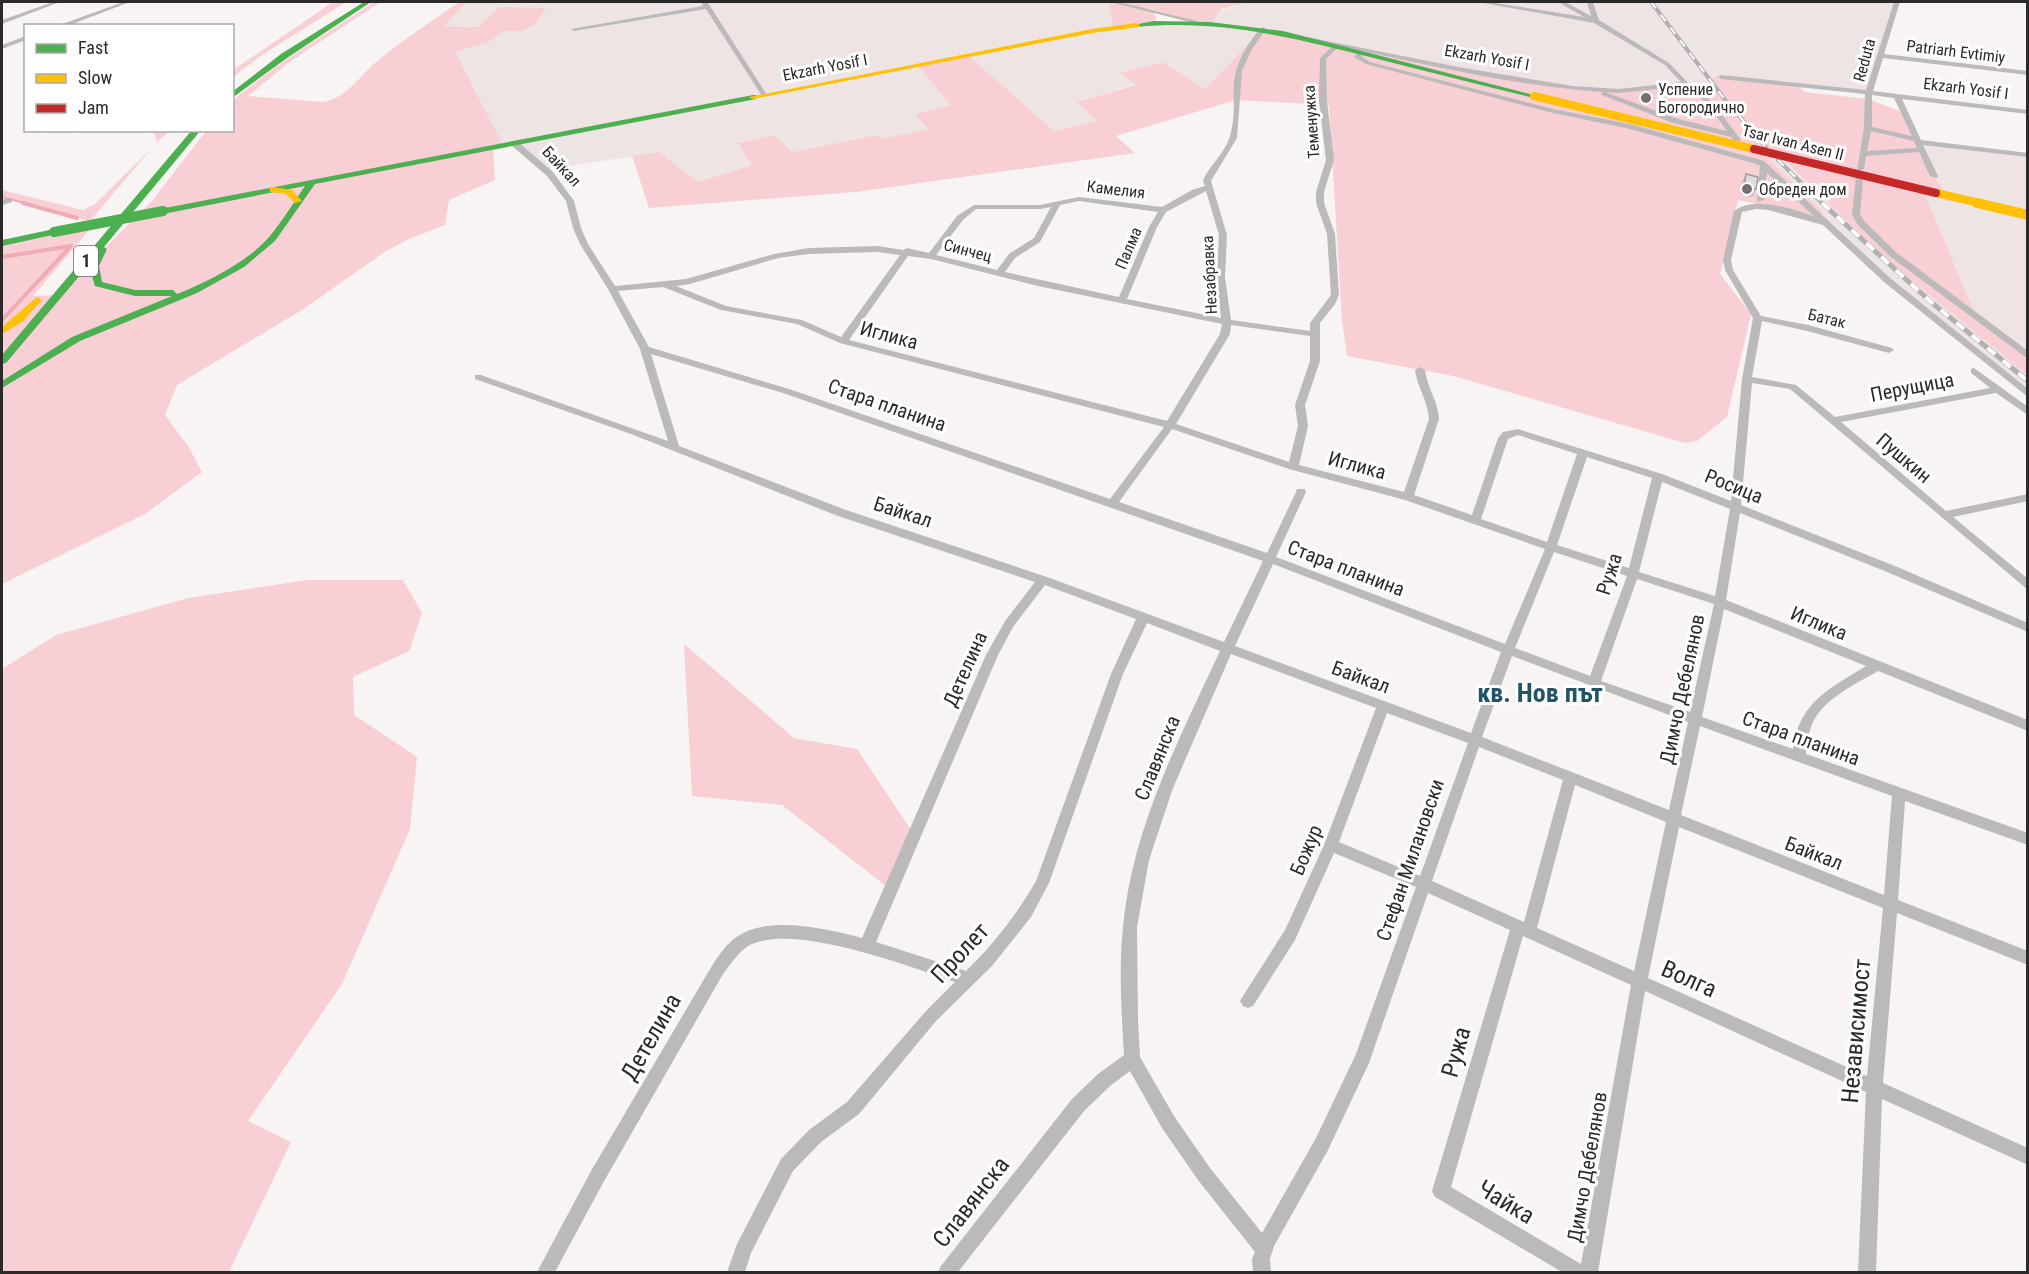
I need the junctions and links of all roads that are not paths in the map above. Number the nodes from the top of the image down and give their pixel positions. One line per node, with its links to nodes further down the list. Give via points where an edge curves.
1 (57, 2): 12 (street)
2 (127, 2): 13 (street)
3 (368, 2): 28 (main road, via 284,56)
4 (1113, 2): 10 (street)
5 (1481, 2): 11 (street)
6 (1561, 2): 11 (street)
7 (1590, 2): 11 (street)
8 (1897, 2): 21 (street, Reduta)
9 (706, 4): 14 (street); 29 (street)
10 (1152, 15): 15 (main road, Ekzarh Yosif I); 29 (main road, Ekzarh Yosif I, via 1081,33)
11 (1596, 21): 25 (street, via 1667,64)
12 (2, 22)
13 (66, 24)
14 (574, 29)
15 (1263, 29): 16 (main road, Ekzarh Yosif I); 47 (street, via 1239,69 1233,136 1222,160 1209,175)
16 (1283, 33): 19 (main road, Ekzarh Yosif I); 22 (street, Ekzarh Yosif I)
17 (24, 39): 18 (street)
18 (2, 47)
19 (1338, 47): 20 (main road, Tsar Ivan Asen II); 66 (street, Теменужка, via 1323,58 1329,160 1320,192 1331,234 1335,295 1315,323)
20 (1359, 53): 22 (main road, Tsar Ivan Asen II); 42 (street, via 1357,57 1368,63 1634,128)
21 (1881, 56): 23 (street, Patriarh Evtimiy); 27 (street, Reduta)
22 (1457, 73): 26 (street, Ekzarh Yosif I); 53 (main road, Tsar Ivan Asen II, bridge, via 1534,96)
23 (2028, 73)
24 (1721, 77): 27 (street, Ekzarh Yosif I)
25 (1686, 84): 26 (street, Ekzarh Yosif I); 26 (street, via 1710,103 1735,137 1676,121)
26 (1598, 91)
27 (1869, 92): 30 (street, Ekzarh Yosif I); 32 (street, Reduta)
28 (234, 94)
29 (764, 95): 36 (main road, Ekzarh Yosif I)
30 (1897, 96): 31 (street, Ekzarh Yosif I); 35 (street)
31 (2028, 112)
32 (1868, 128): 35 (street); 39 (street, Reduta)
33 (195, 132): 41 (main road, 1)
34 (195, 132): 65 (main road, via 23,315)
35 (1917, 140): 37 (street); 40 (street)
36 (514, 143): 46 (main road, Ekzarh Yosif I); 61 (street, Байкал, via 550,174 570,201 584,244)
37 (1922, 150): 39 (street); 44 (street)
38 (1751, 153): 42 (street)
39 (1863, 154): 43 (street, Reduta)
40 (2028, 155)
41 (171, 161): 59 (main road, via 166,173 97,255 93,273 98,284 140,295 165,294 190,290); 71 (main road, 1)
42 (1764, 165): 49 (street); 54 (street)
43 (1860, 169)
44 (1934, 176)
45 (1859, 179): 70 (street, via 1856,214 1875,237 1926,282)
46 (312, 182): 48 (main road, Ekzarh Yosif I); 50 (main road)
47 (1208, 188): 52 (street, Камелия); 64 (street, Незабравка, via 1223,235 1221,277)
48 (273, 190): 50 (main road, via 289,192); 55 (main road, Ekzarh Yosif I, bridge)
49 (1760, 200)
50 (298, 201): 59 (main road, via 258,253)
51 (1057, 203): 52 (street, Камелия, via 1079,199); 57 (street, Камелия, via 1040,207 974,207 960,218); 58 (street, via 1037,240 1012,256)
52 (1163, 210): 62 (street, Палма)
53 (2028, 215)
54 (1828, 224): 63 (street, via 1781,211 1748,207 1738,211 1727,260); 78 (street, via 1887,280)
55 (2, 243)
56 (907, 251): 57 (street, Синчец); 60 (street, Синчец, via 809,251); 67 (street)
57 (931, 256): 58 (street, Синчец)
58 (999, 274): 62 (street, Синчец)
59 (224, 276): 76 (main road, via 78,336)
60 (664, 284): 61 (street, Синчец); 67 (street, Иглика, via 724,308 799,322)
61 (612, 289): 68 (street, Байкал)
62 (1123, 299): 64 (street, Синчец)
63 (1758, 318): 69 (street, Батак); 75 (street, Димчо Дебелянов)
64 (1226, 322): 66 (street, Синчец); 81 (street, Незабравка, via 1225,334)
65 (2, 331)
66 (1314, 334): 84 (street, via 1315,361 1300,405 1303,426)
67 (843, 341): 81 (street, Иглика)
68 (645, 349): 82 (street, Байкал); 89 (street, Стара планина, via 786,391)
69 (1889, 350)
70 (2028, 356)
71 (2, 361)
72 (1420, 370): 87 (street, via 1434,419)
73 (1974, 371): 77 (street)
74 (478, 377): 82 (street, Байкал)
75 (1748, 380): 80 (street, Пушкин, via 1793,387); 90 (street, Димчо Дебелянов)
76 (2, 386)
77 (1999, 390): 79 (street); 80 (street, Перущица)
78 (2028, 394)
79 (2028, 412)
80 (1832, 421): 91 (street, Пушкин)
81 (1170, 426): 84 (street, Иглика); 89 (street, Незабравка)
82 (675, 448): 96 (street, Байкал, via 842,513)
83 (1583, 453): 85 (street, Росица); 92 (street, Росица, via 1518,432 1507,434); 93 (street, Стефан Милановски)
84 (1293, 466): 87 (street, Иглика)
85 (1658, 476): 90 (street, Росица); 95 (street, Ружа)
86 (1301, 492): 94 (street, Славянска)
87 (1408, 497): 92 (street, Иглика)
88 (2028, 497): 91 (street)
89 (1113, 503): 94 (street, Стара планина)
90 (1737, 506): 98 (street, Димчо Дебелянов); 100 (street, Росица)
91 (1944, 515): 97 (street, Пушкин)
92 (1475, 521): 93 (street, Иглика)
93 (1551, 547): 95 (street, Иглика); 102 (street, Стефан Милановски)
94 (1270, 559): 101 (street, Славянска); 102 (street, Стара планина)
95 (1633, 574): 98 (street, Иглика); 104 (street, Ружа)
96 (1043, 580): 99 (street, Байкал); 118 (street, Детелина, via 1009,624 992,656)
97 (2028, 586)
98 (1720, 602): 103 (street, Иглика); 106 (street, Димчо Дебелянов)
99 (1143, 618): 101 (street, Байкал); 120 (street, Пролет, via 1117,674 1042,883 1026,912)
100 (2028, 628)
101 (1227, 648): 105 (street, Байкал); 123 (street, Славянска, via 1167,784 1137,882 1128,994)
102 (1508, 651): 104 (street, Стара планина); 108 (street, Стефан Милановски)
103 (1875, 666): 107 (street, Иглика); 109 (street, via 1810,715 1803,729)
104 (1594, 683): 106 (street, Стара планина)
105 (1383, 706): 108 (street, Байкал); 114 (street, Божур)
106 (1695, 720): 109 (street, Стара планина); 112 (street, Димчо Дебелянов)
107 (2028, 726)
108 (1475, 740): 110 (street, Байкал); 115 (street, Стефан Милановски)
109 (1799, 758): 111 (street, Стара планина)
110 (1570, 777): 112 (street, Байкал); 117 (street, Ружа)
111 (1899, 794): 113 (street, Стара планина); 116 (street, Независимост)
112 (1675, 819): 116 (street, Байкал); 121 (street, Димчо Дебелянов)
113 (2028, 839)
114 (1331, 845): 115 (street, Волга); 122 (street, Божур, via 1290,935)
115 (1424, 884): 117 (street, Волга); 127 (street, Стефан Милановски, via 1363,1057 1322,1144)
116 (1891, 904): 119 (street, Байкал); 124 (street, Независимост)
117 (1524, 930): 121 (street, Волга); 126 (street, Ружа)
118 (866, 948): 120 (street, Детелина); 128 (street, Детелина, via 797,933 770,933 749,938 733,949 603,1167)
119 (2028, 958)
120 (969, 979): 129 (street, Пролет, via 853,1108 815,1137 788,1166 743,1250)
121 (1639, 983): 124 (street, Волга); 133 (street, Димчо Дебелянов)
122 (1248, 1001)
123 (1132, 1059): 127 (street, Славянска, via 1204,1174); 130 (street, Славянска, via 1078,1105)
124 (1874, 1088): 125 (street, Волга); 134 (street, Независимост)
125 (2028, 1158)
126 (1440, 1191): 132 (street, Чайка)
127 (1264, 1249): 131 (street, Стефан Милановски)
128 (546, 1272)
129 (736, 1272)
130 (946, 1272)
131 (1262, 1272)
132 (1578, 1272)
133 (1589, 1272)
134 (1867, 1272)

